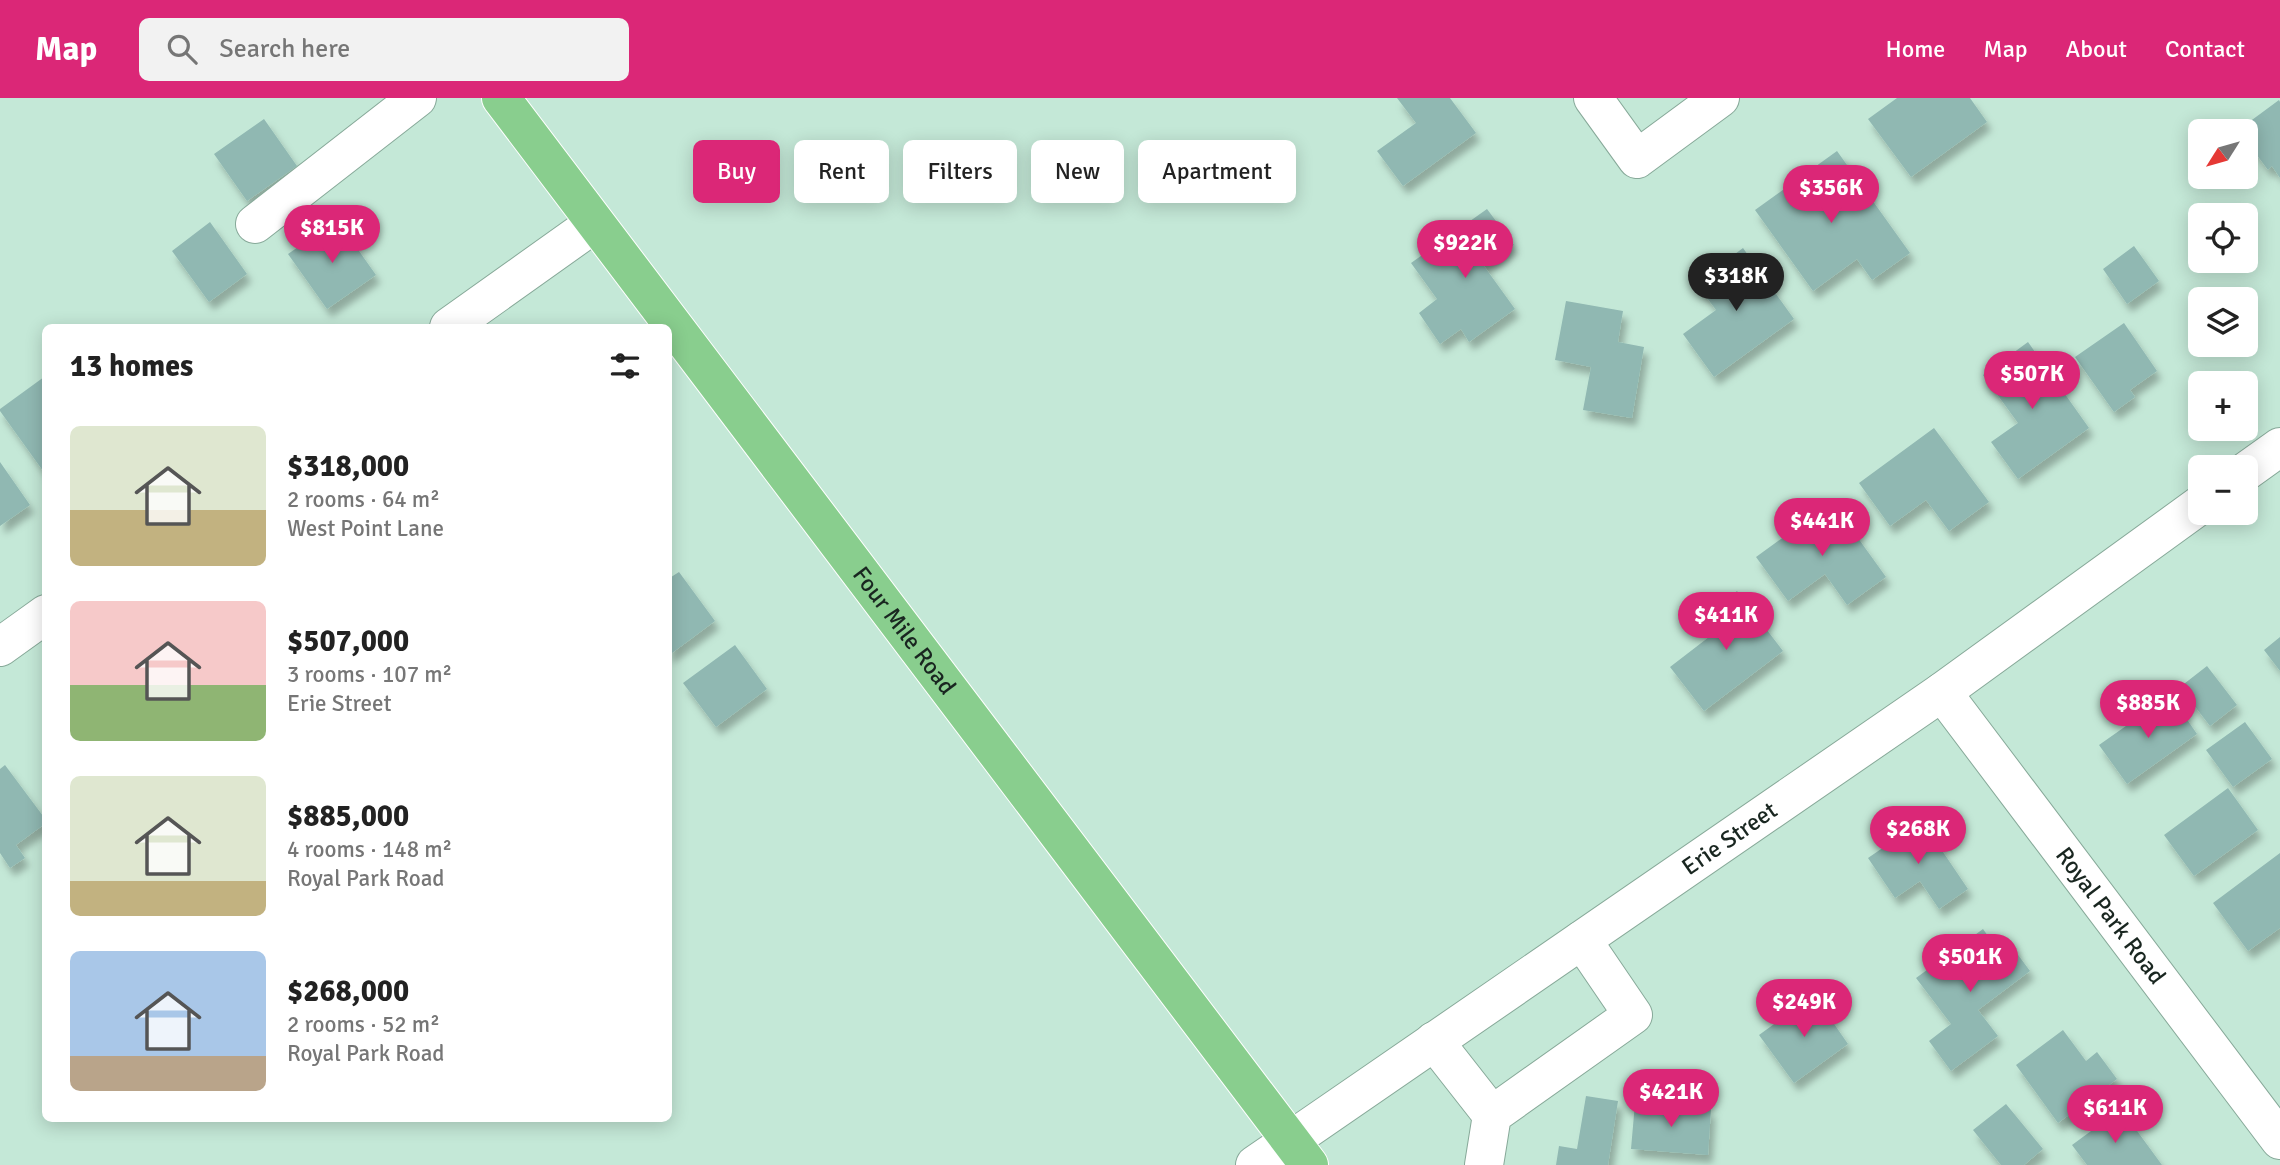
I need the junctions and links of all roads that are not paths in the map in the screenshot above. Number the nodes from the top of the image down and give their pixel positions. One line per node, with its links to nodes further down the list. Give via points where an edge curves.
1 (417, 98): 6 (street)
2 (500, 98): 5 (main road, Four Mile Road)
3 (1593, 98): 4 (street, via 1637,159)
4 (1720, 98)
5 (595, 223): 7 (street); 8 (main road, Four Mile Road)
6 (255, 224)
7 (453, 324)
8 (672, 324)
9 (672, 325): 20 (main road, Four Mile Road)
10 (2280, 447): 11 (street)
11 (2258, 463)
12 (2188, 514): 15 (street, Erie Street)
13 (42, 617): 14 (street)
14 (0, 647)
15 (1942, 692): 16 (street, Erie Street); 19 (street, Royal Park Road)
16 (1582, 940): 17 (street, Erie Street); 18 (street, via 1633,1014)
17 (1434, 1041): 18 (street); 20 (street, Erie Street)
18 (1492, 1115): 22 (street)
19 (2280, 1140)
20 (1300, 1153): 21 (street, Erie Street)
21 (1255, 1165)
22 (1484, 1165)

